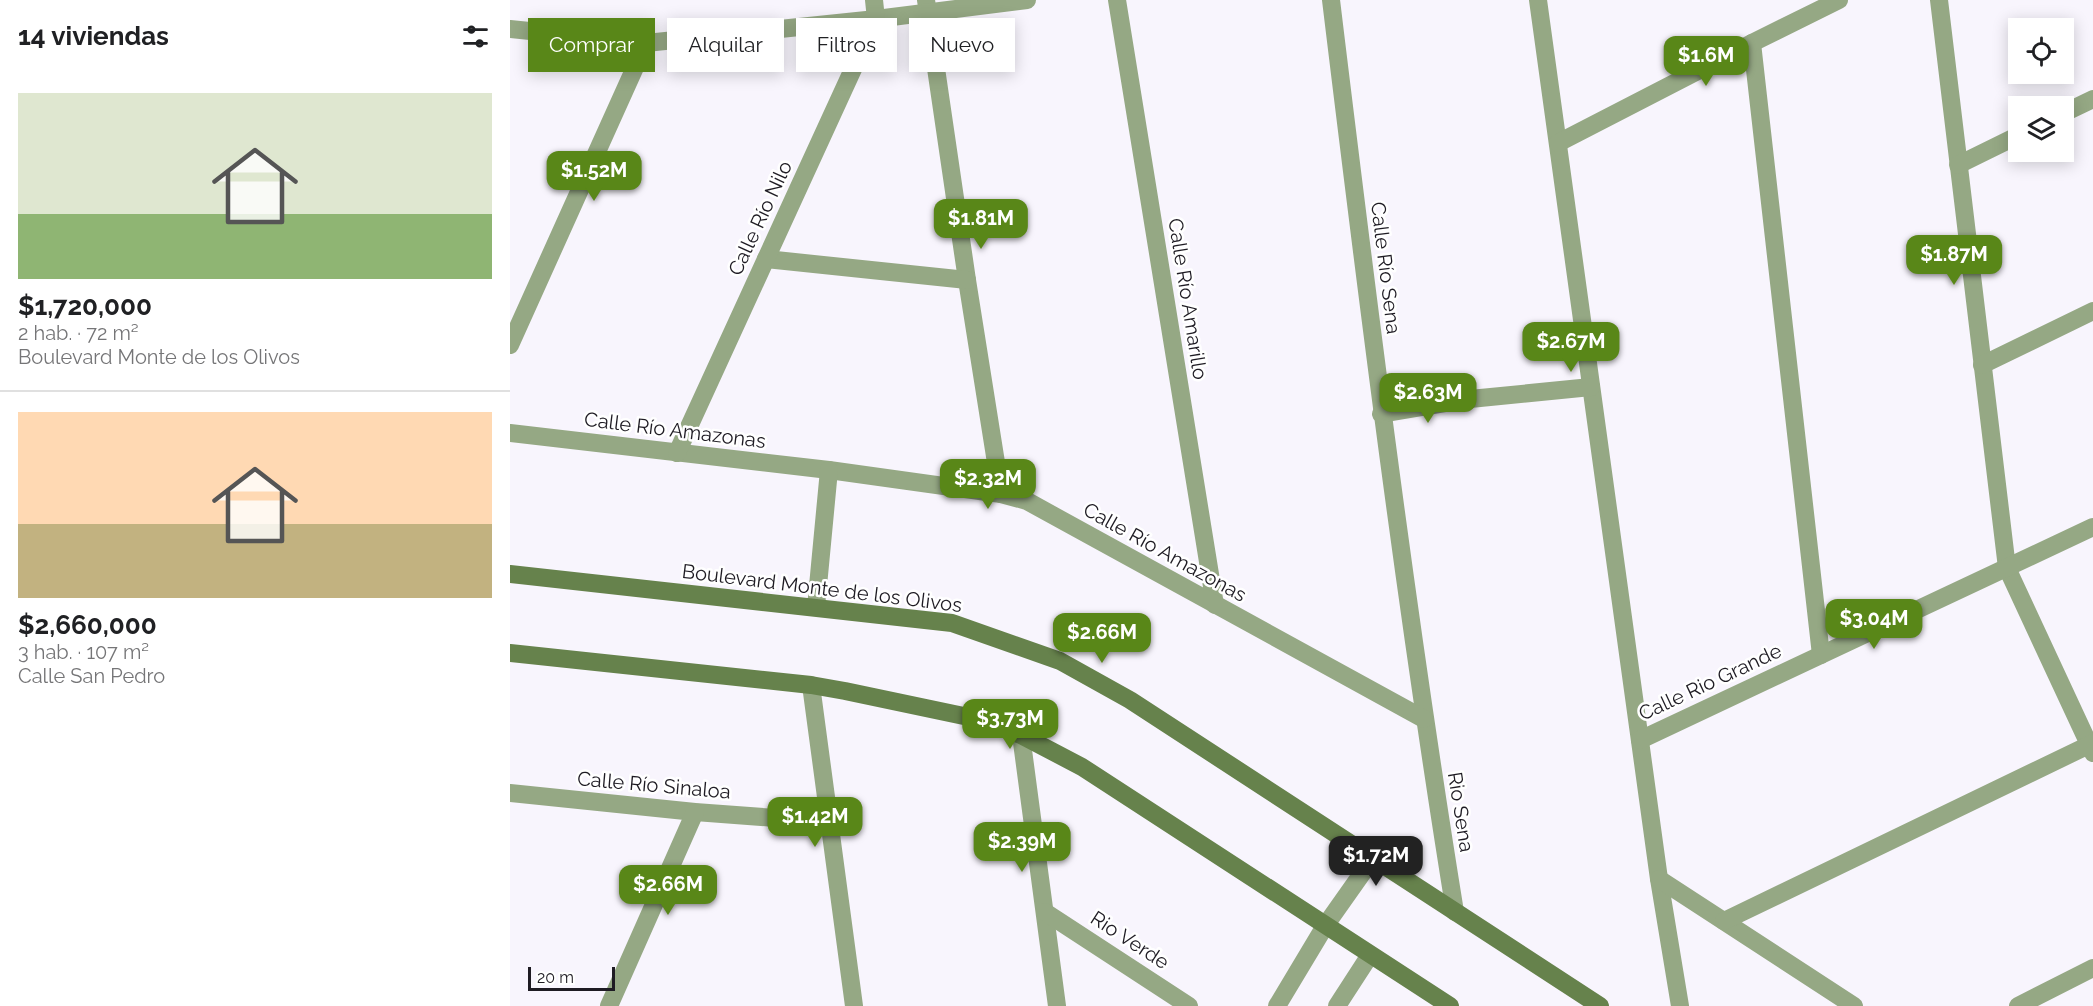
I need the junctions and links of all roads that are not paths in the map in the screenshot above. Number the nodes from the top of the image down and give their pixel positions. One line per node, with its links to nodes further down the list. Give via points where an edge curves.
1 (874, 0): 9 (street)
2 (1027, 0): 8 (street)
3 (1117, 0): 37 (street, Calle Río Amarillo)
4 (1330, 0): 29 (street, Calle Río Sena)
5 (1538, 0): 21 (street)
6 (1839, 0): 15 (street)
7 (1939, 0): 22 (street)
8 (927, 6): 10 (street); 24 (street)
9 (876, 18)
10 (883, 18)
11 (796, 28): 14 (street)
12 (510, 29): 13 (street)
13 (528, 31)
14 (655, 42)
15 (1752, 42): 21 (street); 40 (street)
16 (633, 72): 26 (street)
17 (852, 72): 23 (street, Calle Río Nilo)
18 (2093, 99): 19 (street)
19 (2074, 108)
20 (2008, 140): 22 (street)
21 (1558, 144): 28 (street)
22 (1958, 165): 27 (street)
23 (766, 259): 24 (street); 31 (street, Calle Río Nilo)
24 (967, 280): 33 (street)
25 (2093, 312): 27 (street)
26 (510, 345)
27 (1982, 365): 35 (street)
28 (1591, 387): 29 (street, via 1470,399); 44 (street)
29 (1381, 414): 42 (street, Calle Río Sena)
30 (510, 433): 31 (street, Calle Río Amazonas)
31 (677, 453): 32 (street, Calle Río Amazonas)
32 (829, 470): 33 (street, Calle Río Amazonas); 38 (street)
33 (1001, 494): 37 (street, Calle Río Amazonas, via 1027,501)
34 (2093, 527): 35 (street, Calle Rio Grande)
35 (2007, 568): 40 (street, Calle Rio Grande); 45 (street)
36 (510, 574): 38 (street, Boulevard Monte de los Olivos)
37 (1215, 605): 42 (street, Calle Río Amazonas)
38 (816, 607): 49 (street, Boulevard Monte de los Olivos, via 952,623 1060,661 1130,700)
39 (510, 653): 41 (street)
40 (1821, 655): 44 (street, Calle Rio Grande)
41 (811, 685): 43 (street, via 978,719); 48 (street)
42 (1424, 719): 52 (street, Rio Sena)
43 (1021, 735): 51 (street); 54 (street, via 1082,767)
44 (1640, 740): 50 (street)
45 (2092, 747): 53 (street)
46 (510, 793): 47 (street, Calle Río Sinaloa)
47 (695, 812): 48 (street, Calle Río Sinaloa); 58 (street)
48 (829, 822): 57 (street)
49 (1373, 858): 52 (street, Boulevard Monte de los Olivos); 54 (street)
50 (1659, 879): 53 (street); 65 (street)
51 (1045, 912): 59 (street); 60 (street, Rio Verde)
52 (1455, 912): 64 (street, Boulevard Monte de los Olivos)
53 (1724, 921): 66 (street)
54 (1327, 925): 55 (street); 61 (street)
55 (1370, 955): 62 (street); 63 (street)
56 (2093, 969): 67 (street)
57 (851, 1002)
58 (609, 1006)
59 (1057, 1006)
60 (1189, 1006)
61 (1277, 1006)
62 (1337, 1006)
63 (1450, 1006)
64 (1600, 1006)
65 (1680, 1006)
66 (1854, 1006)
67 (2018, 1006)

